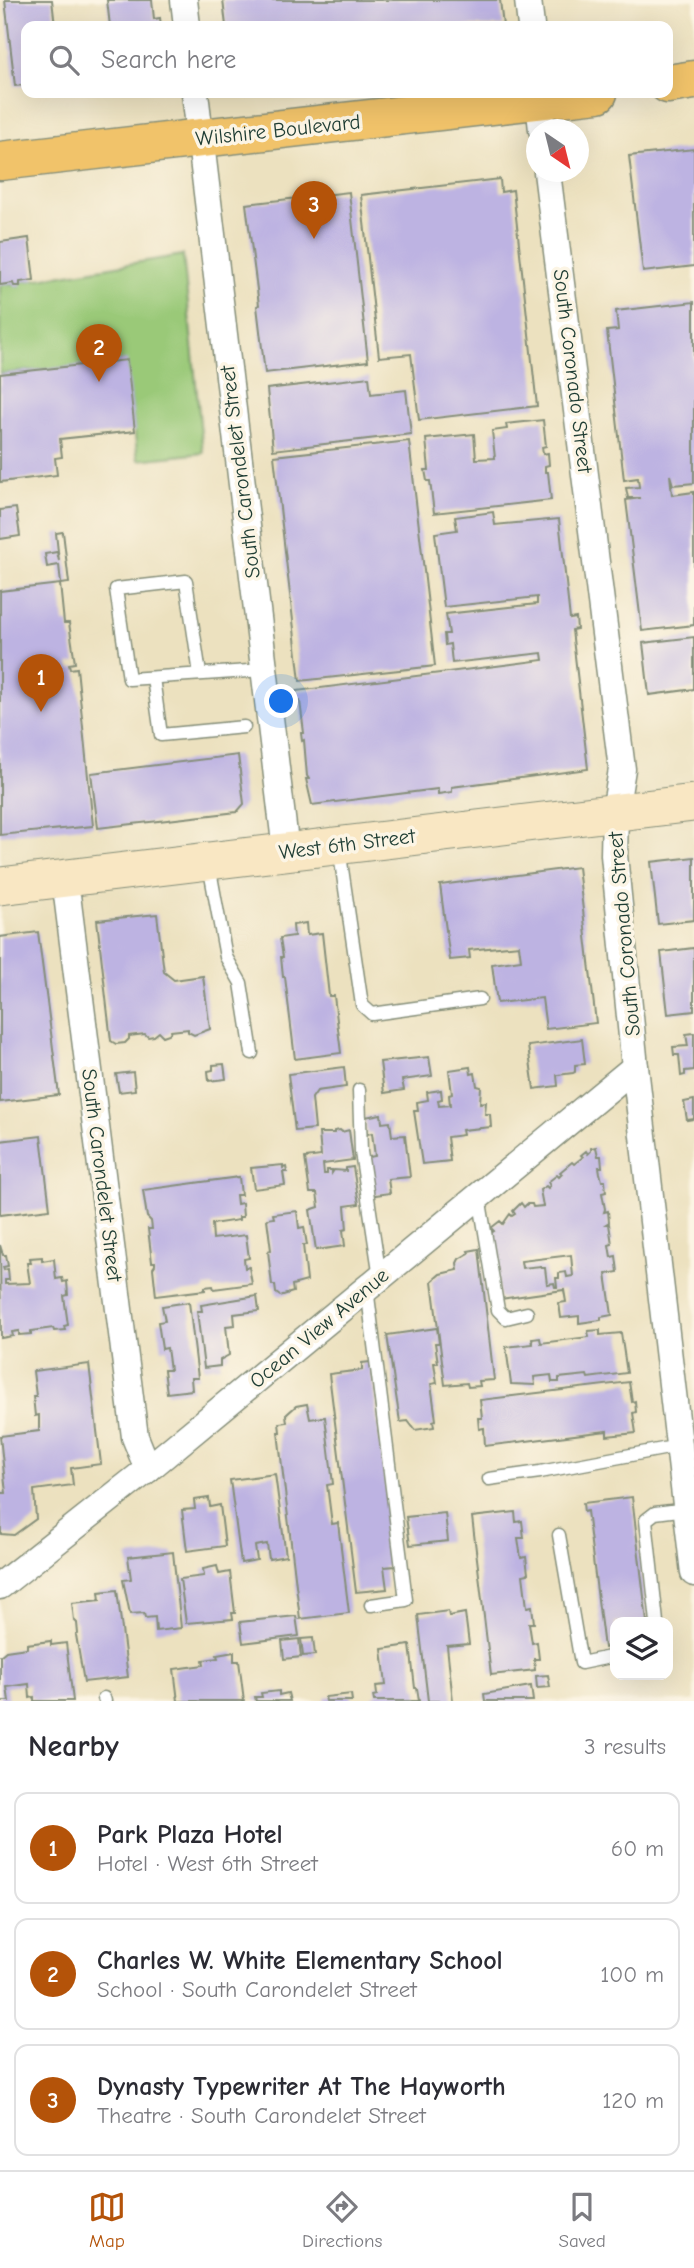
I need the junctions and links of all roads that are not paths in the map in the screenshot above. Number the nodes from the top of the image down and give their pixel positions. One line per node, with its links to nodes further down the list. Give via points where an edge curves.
1 (184, 0): 3 (street)
2 (528, 0): 4 (street)
3 (186, 21)
4 (530, 21)
5 (694, 80): 6 (main road)
6 (673, 83)
7 (196, 98): 10 (street, South Carondelet Street)
8 (578, 98): 9 (main road, Wilshire Boulevard)
9 (539, 108): 10 (main road, Wilshire Boulevard)
10 (200, 138): 11 (main road, Wilshire Boulevard); 13 (street, South Carondelet Street)
11 (0, 161)
12 (548, 182): 18 (street, South Coronado Street, via 622,769)
13 (264, 670): 14 (lane); 20 (street, South Carondelet Street)
14 (200, 674): 15 (lane); 15 (lane, via 186,582 116,589 129,679)
15 (153, 678): 16 (lane, via 161,735)
16 (244, 727)
17 (694, 803): 18 (main road, West 6th Street)
18 (615, 813): 19 (main road, West 6th Street); 26 (street, South Coronado Street, via 614,855)
19 (338, 844): 20 (main road, West 6th Street); 24 (lane, via 362,1005 372,1013)
20 (286, 851): 21 (main road, West 6th Street)
21 (209, 861): 22 (main road, West 6th Street); 25 (lane, via 226,957 241,983)
22 (65, 879): 23 (main road, West 6th Street); 32 (street, South Carondelet Street, via 135,1437)
23 (0, 887)
24 (480, 999)
25 (252, 1053)
26 (635, 1067): 28 (street, Ocean View Avenue); 31 (street, South Coronado Street)
27 (359, 1090): 29 (lane)
28 (479, 1196): 29 (street, Ocean View Avenue); 30 (lane, via 498,1310 506,1318)
29 (374, 1283): 32 (street, Ocean View Avenue); 38 (lane, via 406,1600)
30 (527, 1313)
31 (679, 1446): 33 (lane); 34 (street, South Coronado Street)
32 (148, 1469): 37 (street, Ocean View Avenue)
33 (489, 1479)
34 (687, 1509): 36 (street, South Coronado Street); 39 (lane, via 655,1513 646,1520)
35 (559, 1535): 40 (lane, via 581,1663)
36 (694, 1573)
37 (0, 1586)
38 (370, 1605)
39 (656, 1617)
40 (610, 1657)

